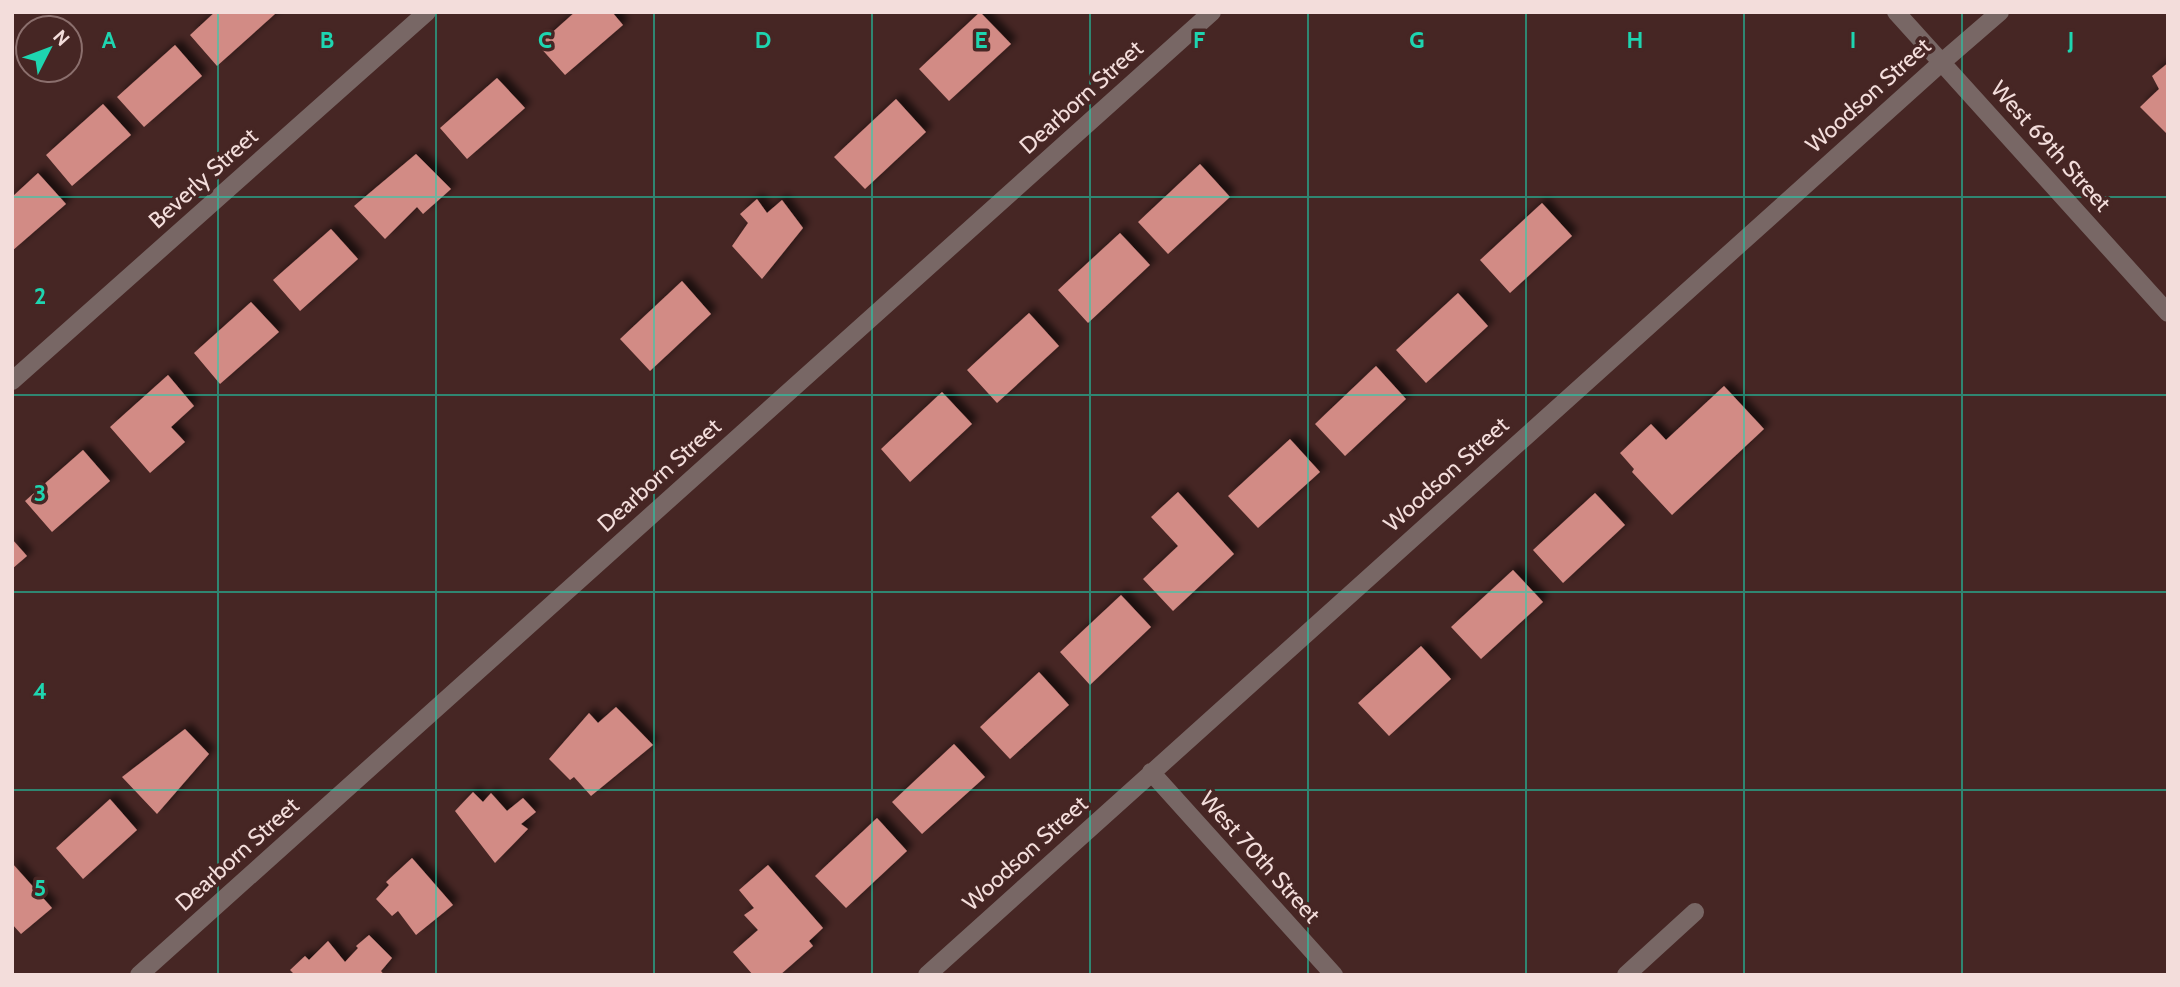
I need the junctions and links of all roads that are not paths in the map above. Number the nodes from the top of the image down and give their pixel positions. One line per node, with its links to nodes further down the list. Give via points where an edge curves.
1 (426, 12): 7 (street, Beverly Street)
2 (1212, 12): 10 (street, Dearborn Street)
3 (1896, 12): 5 (street, West 69th Street)
4 (2000, 12): 5 (street, Woodson Street)
5 (1941, 63): 6 (street, West 69th Street); 8 (street, Woodson Street)
6 (2168, 313)
7 (12, 381)
8 (1151, 772): 11 (street, Woodson Street); 12 (street, West 70th Street)
9 (1695, 912): 13 (street)
10 (139, 975)
11 (927, 975)
12 (1334, 975)
13 (1626, 975)

